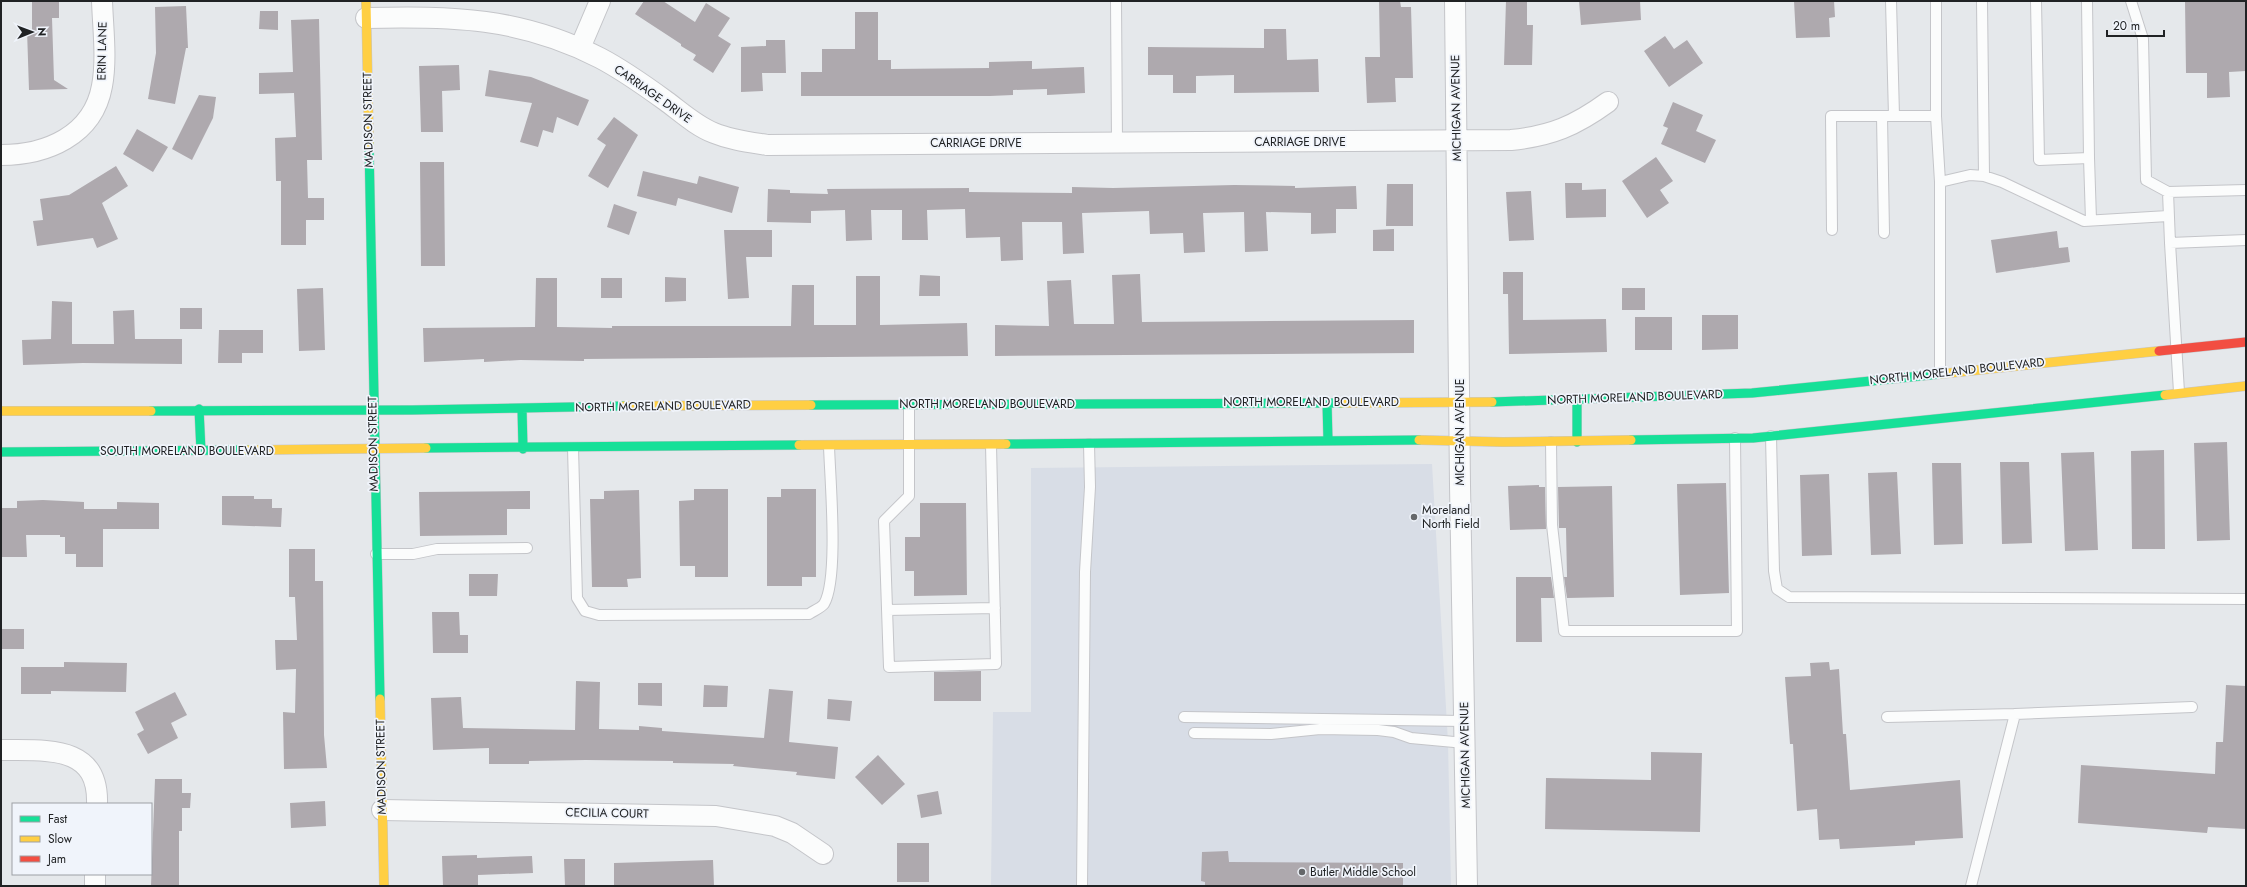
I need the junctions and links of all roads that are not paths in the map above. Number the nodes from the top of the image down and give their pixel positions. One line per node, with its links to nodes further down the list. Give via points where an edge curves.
1 (102, 1): 19 (street, ERIN LANE, via 104,62 102,87 94,109 76,132 60,144 36,153)
2 (600, 1): 12 (street)
3 (1116, 1): 18 (lane)
4 (1455, 1): 17 (street, MICHIGAN AVENUE)
5 (1890, 1): 15 (lane)
6 (1936, 1): 16 (lane)
7 (1982, 1): 21 (lane)
8 (2036, 1): 20 (lane, via 2039,160)
9 (2087, 1): 20 (lane)
10 (2131, 1): 24 (lane, via 2143,39 2146,180)
11 (366, 10): 12 (street, CARRIAGE DRIVE, via 482,20 522,28); 42 (street, MADISON STREET)
12 (580, 48): 18 (street, CARRIAGE DRIVE, via 636,79 696,124 737,141 767,145)
13 (1608, 102): 17 (street, CARRIAGE DRIVE, via 1573,126 1533,138)
14 (1882, 116): 15 (lane); 27 (lane, via 1831,116); 28 (lane)
15 (1894, 116): 16 (lane)
16 (1936, 116): 22 (lane)
17 (1457, 141): 18 (street, CARRIAGE DRIVE); 37 (street, MICHIGAN AVENUE)
18 (1117, 143)
19 (1, 155)
20 (2089, 158): 26 (lane)
21 (1984, 176): 22 (lane, via 1970,175); 26 (lane, via 2084,221)
22 (1940, 182): 33 (lane)
23 (2246, 190): 24 (lane)
24 (2168, 192): 25 (lane)
25 (2168, 216): 26 (lane); 30 (lane)
26 (2091, 220)
27 (1832, 230)
28 (1884, 233)
29 (2246, 240): 30 (lane)
30 (2170, 243): 32 (lane)
31 (2246, 342): 32 (street, NORTH MORELAND BOULEVARD)
32 (2176, 349): 33 (street, NORTH MORELAND BOULEVARD); 35 (lane)
33 (1940, 373): 36 (street, NORTH MORELAND BOULEVARD, via 1752,393)
34 (2246, 386): 35 (street)
35 (2179, 392): 44 (street)
36 (1577, 400): 37 (street, NORTH MORELAND BOULEVARD); 49 (street)
37 (1460, 401): 38 (street, NORTH MORELAND BOULEVARD); 46 (street, MICHIGAN AVENUE)
38 (1327, 402): 39 (street, NORTH MORELAND BOULEVARD); 47 (street)
39 (909, 404): 40 (street, NORTH MORELAND BOULEVARD); 53 (lane)
40 (522, 408): 42 (street, NORTH MORELAND BOULEVARD); 55 (street)
41 (199, 410): 42 (street); 43 (street); 57 (street)
42 (372, 410): 56 (street, MADISON STREET)
43 (1, 411)
44 (1771, 436): 45 (street); 61 (lane, via 1774,570 1777,589 1789,597)
45 (1735, 438): 48 (lane, via 1737,630 1564,630 1552,525); 49 (street)
46 (1460, 440): 47 (street); 48 (street); 68 (street, MICHIGAN AVENUE)
47 (1328, 441): 50 (street)
48 (1551, 442): 49 (street)
49 (1577, 442)
50 (1090, 444): 51 (street); 78 (lane, via 1085,572)
51 (992, 445): 53 (street); 62 (lane)
52 (829, 446): 53 (street); 54 (street); 54 (lane, via 832,570 829,592 823,606 809,614 599,615 585,611 577,598)
53 (909, 446): 63 (lane, via 909,496 884,521)
54 (573, 448): 55 (street)
55 (523, 449): 56 (street)
56 (374, 450): 57 (street, SOUTH MORELAND BOULEVARD); 60 (street, MADISON STREET)
57 (201, 451): 58 (street, SOUTH MORELAND BOULEVARD)
58 (1, 452)
59 (527, 548): 60 (lane, via 438,549 413,554)
60 (376, 554): 73 (street, MADISON STREET)
61 (2246, 599)
62 (995, 608): 63 (lane); 63 (lane, via 996,664 889,667)
63 (887, 610)
64 (2192, 707): 65 (lane)
65 (2015, 714): 67 (lane); 80 (lane)
66 (1184, 717): 68 (lane)
67 (1887, 717)
68 (1464, 721): 70 (street, MICHIGAN AVENUE)
69 (1194, 733): 70 (lane, via 1271,734 1320,729 1378,730 1411,738)
70 (1465, 743): 79 (street, MICHIGAN AVENUE)
71 (1, 750): 72 (street, via 57,751 71,755 87,767 92,775)
72 (97, 803)
73 (382, 810): 74 (street, CECILIA COURT, via 716,816 775,826 792,833); 77 (street, MADISON STREET)
74 (823, 854)
75 (95, 875): 76 (street)
76 (95, 886)
77 (384, 886)
78 (1082, 886)
79 (1467, 886)
80 (1971, 886)

